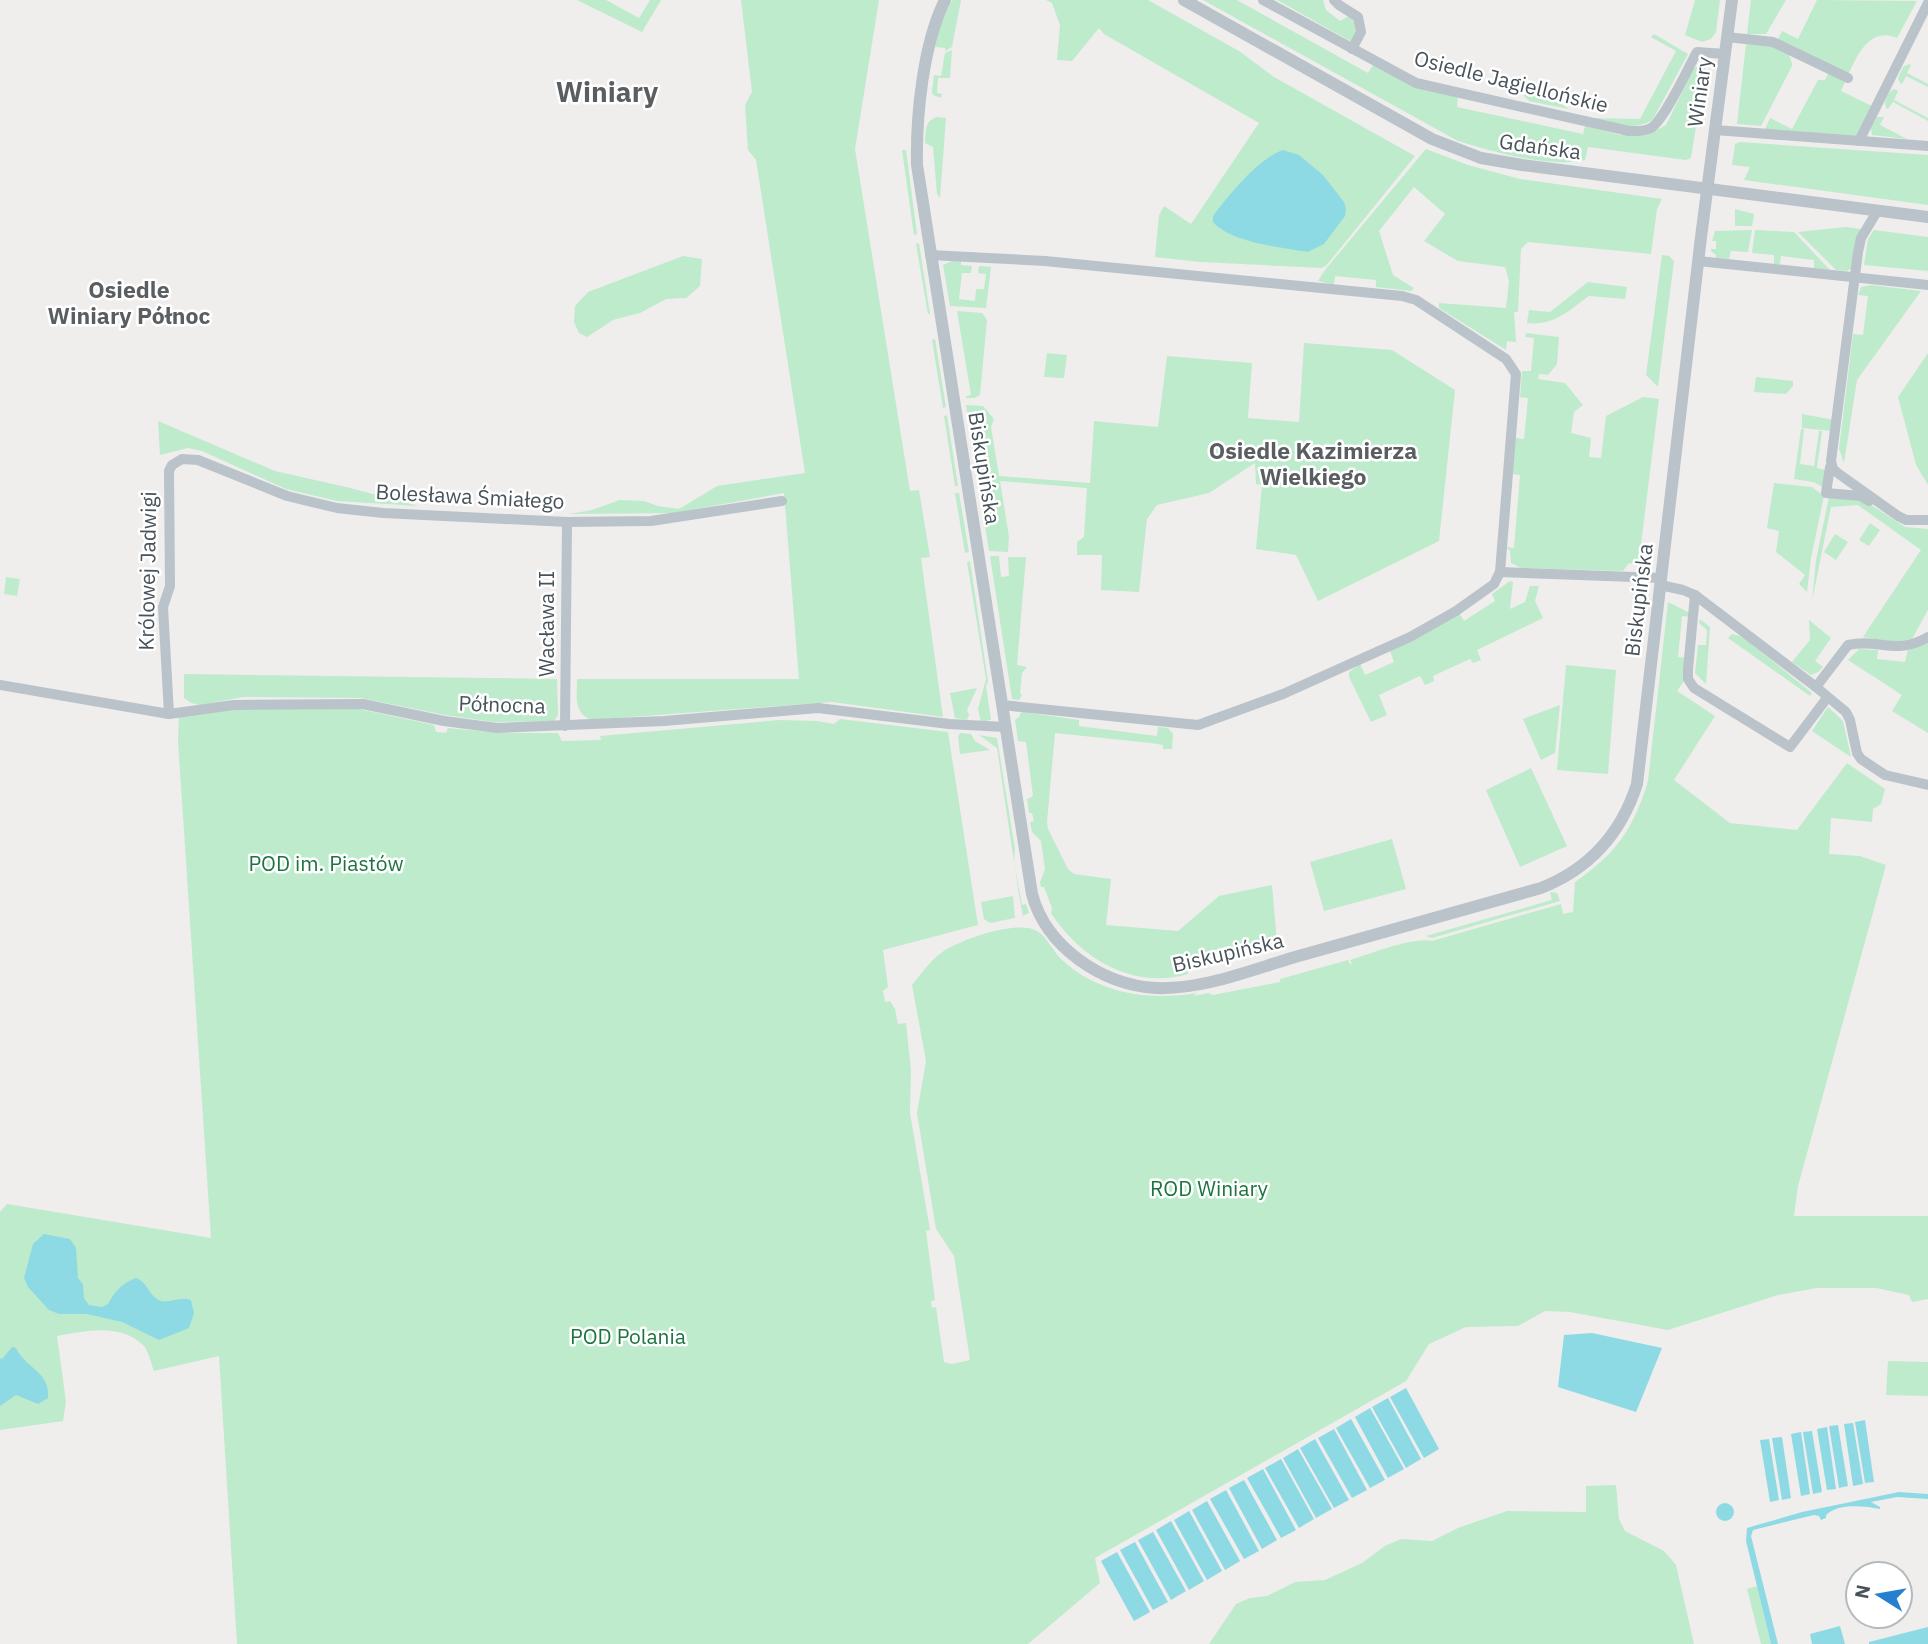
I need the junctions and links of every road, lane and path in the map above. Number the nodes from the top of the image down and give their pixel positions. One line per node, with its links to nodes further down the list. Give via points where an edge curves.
1 (945, 0): 17 (street, Biskupińska, via 929,49 916,146)
2 (1184, 0): 14 (street, Gdańska, via 1455,149 1513,164)
3 (1263, 0): 8 (street, Osiedle Jagiellońskie)
4 (1334, 0): 8 (street, via 1358,16 1361,32)
5 (1732, 0): 7 (street, Winiary)
6 (1928, 3): 12 (street)
7 (1727, 37): 9 (street, Winiary); 10 (street, via 1773,42)
8 (1352, 49): 9 (street, Osiedle Jagiellońskie, via 1419,83 1640,131 1662,116 1697,52)
9 (1725, 54): 11 (street, Winiary)
10 (1848, 78)
11 (1715, 130): 12 (street); 14 (street, Winiary)
12 (1859, 141): 13 (street)
13 (1928, 146)
14 (1707, 189): 15 (street, Gdańska); 18 (street, Biskupińska)
15 (1878, 210): 16 (street, Gdańska); 19 (street, via 1861,238)
16 (1928, 217)
17 (930, 255): 27 (street, via 1045,261 1416,300 1506,359 1516,374); 34 (street, Biskupińska)
18 (1698, 261): 19 (street); 28 (street, Biskupińska)
19 (1854, 277): 20 (street); 21 (street)
20 (1928, 285)
21 (1832, 466): 24 (street, via 1898,516); 26 (street, via 1826,493 1861,496 1904,524)
22 (169, 471): 25 (street, Bolesława Śmiałego, via 177,461 191,459 288,496 337,508); 35 (street, Królowej Jadwigi, via 170,586 163,607)
23 (782, 501): 25 (street, Bolesława Śmiałego, via 651,521)
24 (1928, 520)
25 (567, 522): 36 (street, Wacława II)
26 (1928, 526)
27 (1500, 572): 28 (street); 34 (street, via 1485,591 1410,637 1283,694 1198,725)
28 (1661, 582): 29 (street); 37 (street, Biskupińska, via 1637,785 1620,824 1593,857 1560,881 1541,888 1190,985 1152,987 1111,978 1084,963 1044,922 1029,879)
29 (1695, 595): 32 (street); 33 (street, via 1688,669 1694,688 1790,747)
30 (1928, 637): 32 (street, via 1901,648 1848,645)
31 (0, 685): 35 (street, Północna)
32 (1816, 687): 33 (street)
33 (1827, 698): 38 (street, via 1846,712 1861,759 1885,775)
34 (1002, 705): 37 (street, Biskupińska)
35 (169, 713): 36 (street, Północna, via 234,705 363,704 464,725)
36 (565, 726): 37 (street, Północna, via 818,708)
37 (1005, 727)
38 (1928, 785)

